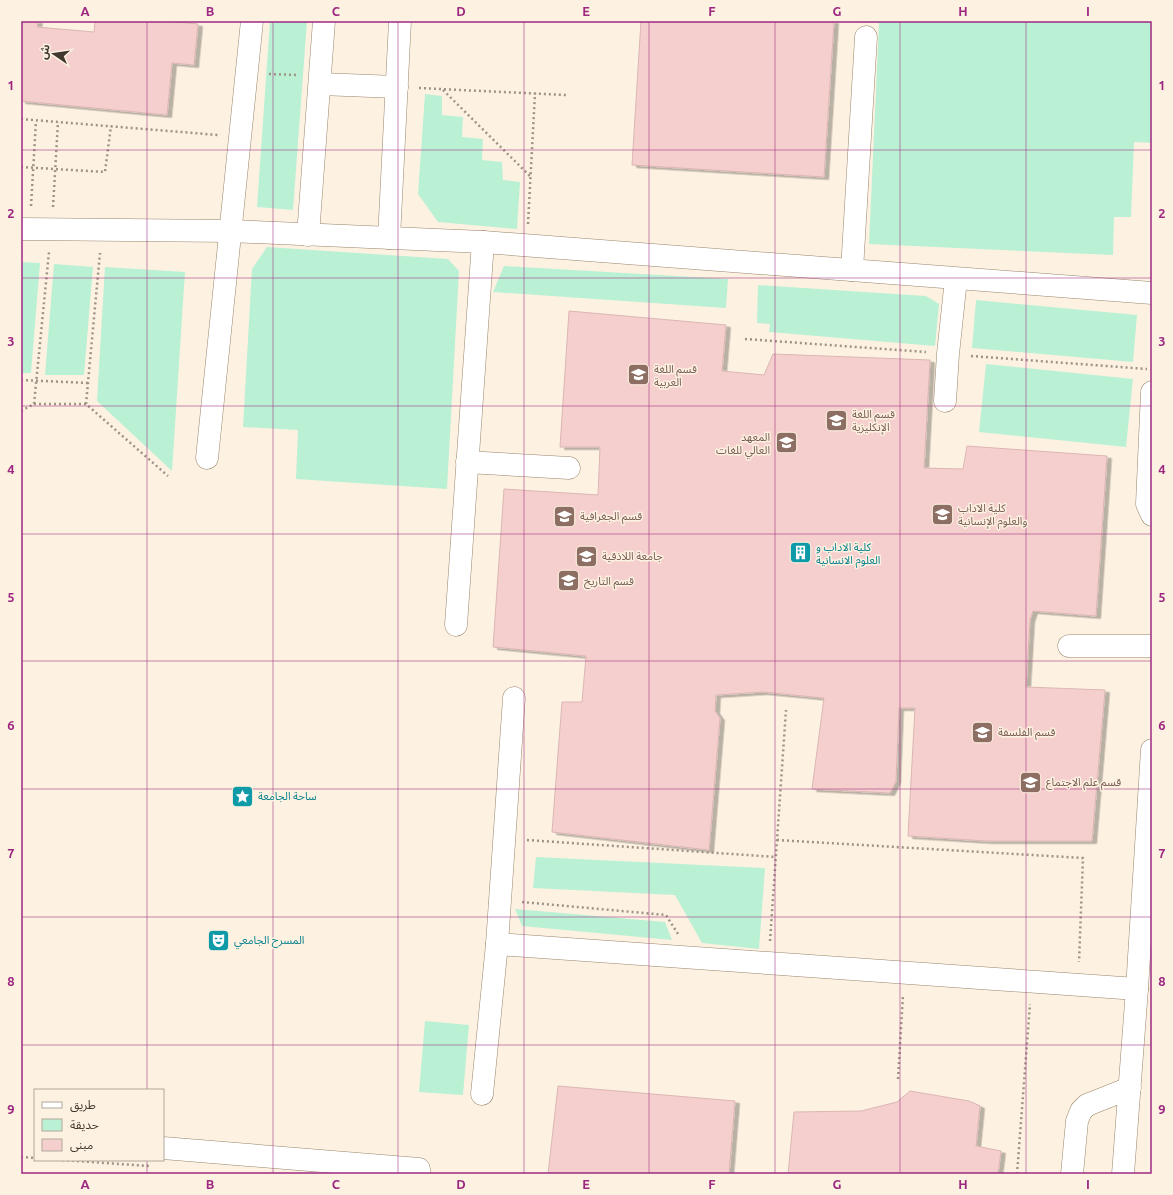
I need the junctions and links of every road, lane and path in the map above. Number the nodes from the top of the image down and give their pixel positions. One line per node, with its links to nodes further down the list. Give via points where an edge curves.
1 (252, 21): 5 (lane)
2 (324, 21): 6 (lane)
3 (400, 21): 7 (lane)
4 (866, 37): 28 (lane)
5 (247, 74): 6 (path); 15 (lane)
6 (320, 80): 7 (lane); 24 (lane)
7 (397, 87): 8 (path); 25 (lane)
8 (442, 89): 9 (path); 19 (path)
9 (535, 93): 10 (path); 19 (path)
10 (566, 95)
11 (21, 119): 12 (path)
12 (36, 121): 13 (path); 17 (path)
13 (58, 122): 14 (path); 18 (path)
14 (111, 126): 15 (path); 18 (path, via 105,172)
15 (240, 136): 23 (lane)
16 (21, 166): 17 (path)
17 (34, 167): 18 (path); 20 (path)
18 (55, 169): 21 (path)
19 (531, 176): 27 (path)
20 (25, 229): 21 (lane)
21 (51, 229): 22 (lane); 32 (path)
22 (102, 230): 23 (lane); 33 (path)
23 (230, 231): 24 (lane); 39 (lane)
24 (308, 235): 25 (lane)
25 (389, 238): 26 (lane)
26 (483, 242): 27 (lane); 40 (lane)
27 (527, 246): 28 (lane)
28 (852, 270): 29 (lane)
29 (956, 278): 30 (lane); 35 (lane)
30 (1152, 293)
31 (21, 380): 32 (path)
32 (36, 381): 33 (path); 36 (path)
33 (88, 383): 37 (path)
34 (1152, 392): 43 (lane, via 1147,504)
35 (945, 401)
36 (34, 404): 37 (path); 38 (path)
37 (86, 404): 42 (path)
38 (21, 411)
39 (207, 458)
40 (467, 462): 41 (lane); 44 (lane)
41 (569, 468)
42 (168, 476)
43 (1152, 515)
44 (456, 625)
45 (1069, 646): 46 (lane)
46 (1152, 646)
47 (514, 698): 50 (lane)
48 (786, 710): 51 (path)
49 (1152, 750): 60 (lane)
50 (505, 838): 52 (path); 53 (lane)
51 (777, 840): 52 (path); 59 (path, via 1083,858)
52 (776, 857): 56 (path)
53 (500, 900): 54 (lane); 55 (path, via 666,915)
54 (497, 944): 55 (lane); 63 (lane)
55 (694, 958): 56 (lane)
56 (768, 963): 57 (lane)
57 (904, 973): 58 (lane); 61 (path)
58 (1032, 982): 59 (lane); 70 (path)
59 (1078, 985): 60 (lane)
60 (1137, 989): 62 (lane)
61 (898, 1079)
62 (1130, 1088): 71 (lane, via 1087,1105 1081,1112 1077,1121); 72 (lane)
63 (482, 1094)
64 (164, 1148): 69 (lane, via 419,1169)
65 (21, 1157): 66 (path)
66 (34, 1158)
67 (77, 1161): 68 (path, via 150,1166)
68 (150, 1161)
69 (418, 1174)
70 (1017, 1174)
71 (1072, 1174)
72 (1123, 1174)

